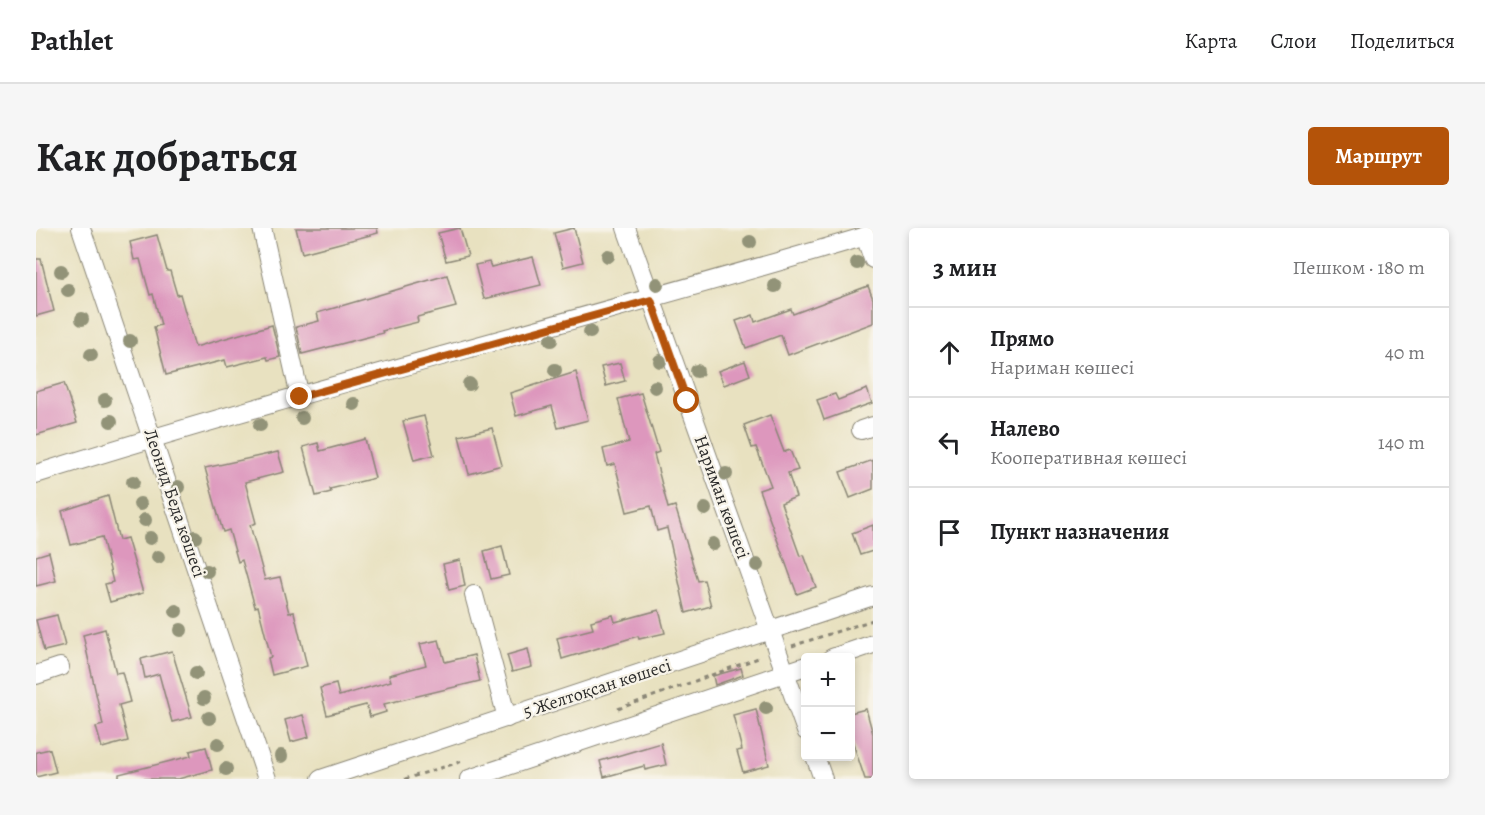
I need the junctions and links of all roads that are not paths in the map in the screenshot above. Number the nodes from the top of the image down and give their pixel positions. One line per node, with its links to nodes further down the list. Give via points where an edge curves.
1 (81, 228): 8 (street, Леонид Беда көшесі)
2 (262, 228): 7 (street)
3 (626, 228): 6 (street, Нариман көшесі)
4 (869, 235): 5 (street); 6 (street)
5 (873, 260)
6 (651, 300): 7 (street); 12 (street, Нариман көшесі)
7 (300, 397): 8 (street)
8 (153, 437): 9 (street); 22 (street, Леонид Беда көшесі)
9 (36, 474)
10 (474, 595): 20 (street)
11 (873, 596): 12 (street, 5 Желтоқсан көшесі)
12 (770, 631): 17 (street, Нариман көшесі); 20 (street, 5 Желтоқсан көшесі)
13 (873, 644): 14 (street)
14 (845, 653)
15 (60, 668): 18 (street)
16 (801, 668): 17 (street)
17 (785, 673): 19 (street, Нариман көшесі); 24 (street)
18 (36, 675)
19 (801, 717)
20 (507, 718): 23 (street, 5 Желтоқсан көшесі)
21 (817, 761): 25 (street)
22 (267, 779)
23 (321, 779)
24 (469, 779)
25 (823, 779)

